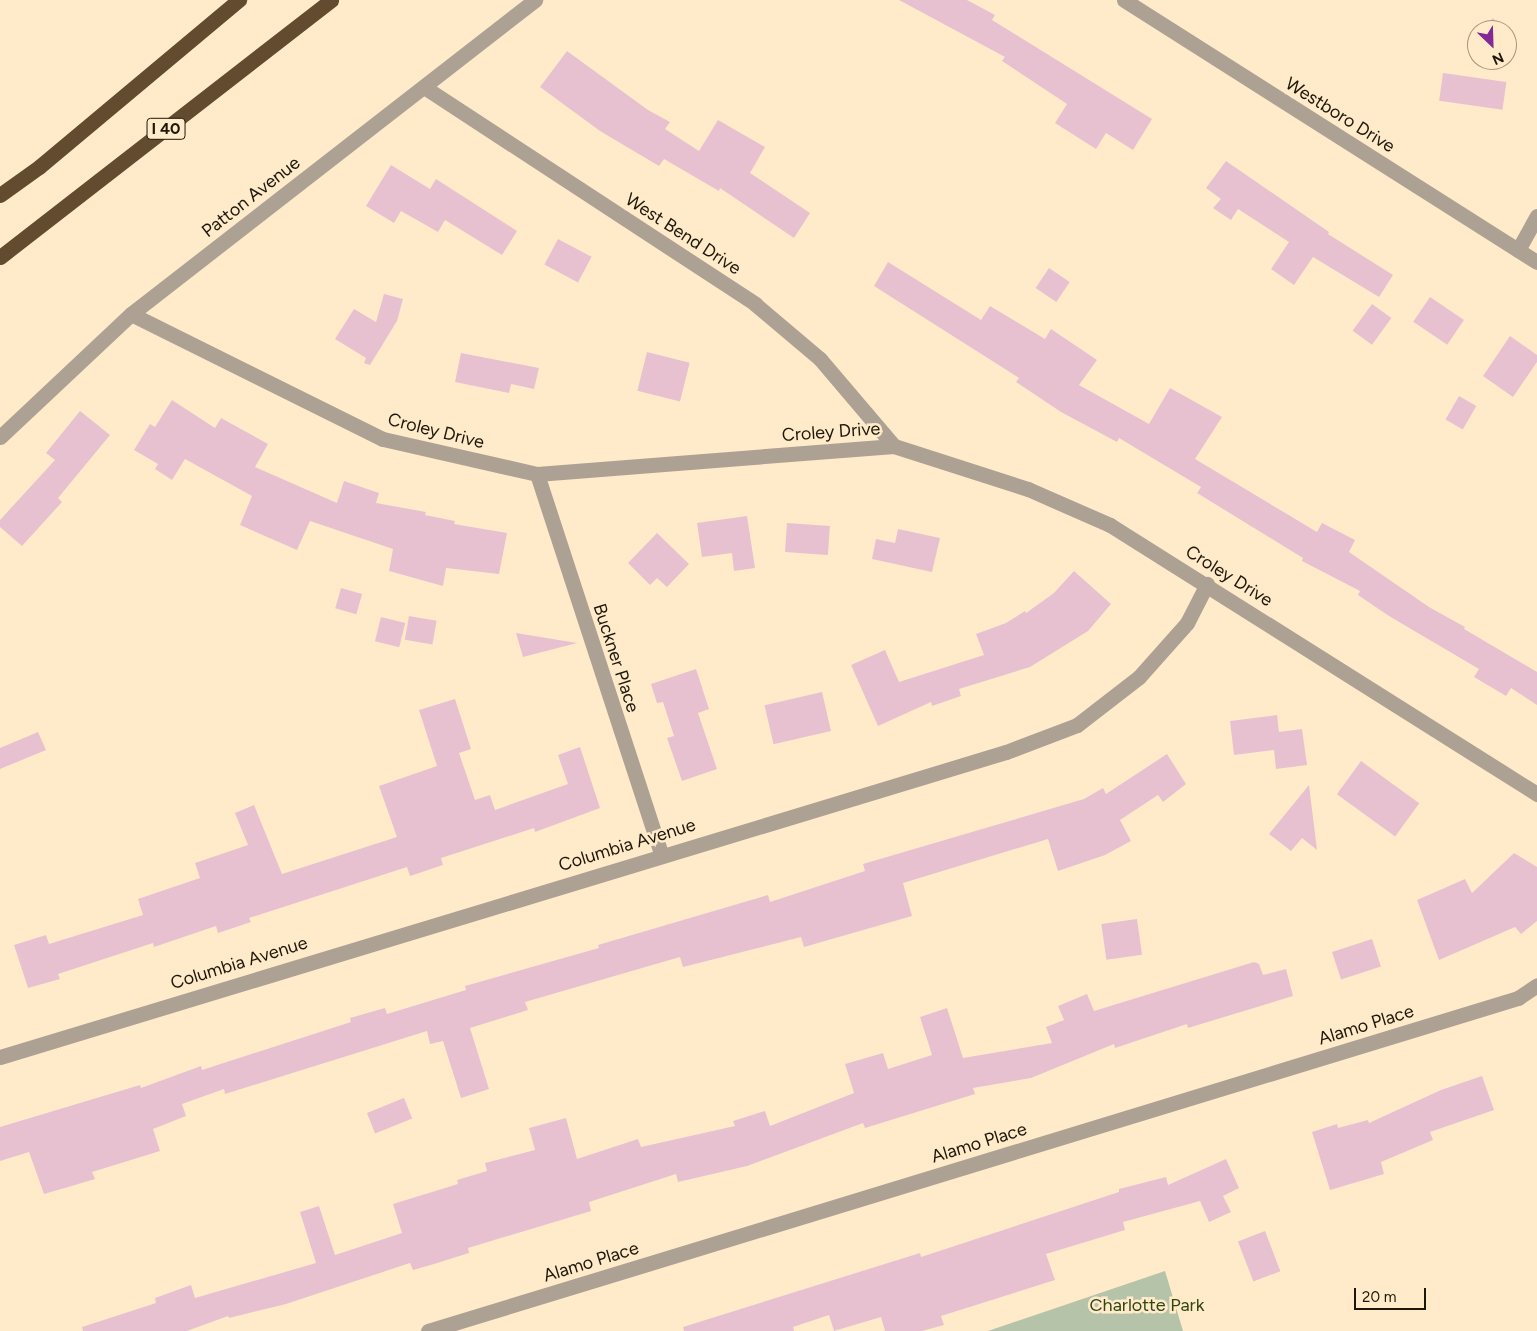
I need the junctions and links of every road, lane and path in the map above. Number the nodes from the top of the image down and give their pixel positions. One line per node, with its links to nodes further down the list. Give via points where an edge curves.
1 (239, 0): 6 (highway, via 39,167)
2 (331, 0): 9 (highway, I 40)
3 (535, 0): 5 (street, Patton Avenue)
4 (1124, 0): 8 (street, Westboro Drive)
5 (424, 87): 11 (street, Patton Avenue); 13 (street, West Bend Drive, via 755,304 820,359)
6 (0, 195)
7 (1537, 216): 8 (street)
8 (1518, 250): 10 (street, Westboro Drive)
9 (0, 256)
10 (1537, 262)
11 (131, 314): 12 (street, Patton Avenue); 14 (street, Croley Drive, via 382,439)
12 (0, 437)
13 (894, 446): 14 (street, Croley Drive); 15 (street, Croley Drive, via 1037,493 1110,525)
14 (537, 474): 17 (street, Buckner Place)
15 (1207, 584): 16 (street, Croley Drive); 17 (street, Columbia Avenue, via 1187,623 1139,677 1077,725 1006,752)
16 (1537, 794)
17 (661, 854): 19 (street, Columbia Avenue)
18 (1537, 985): 20 (street, Alamo Place, via 1518,998)
19 (0, 1057)
20 (428, 1331)

